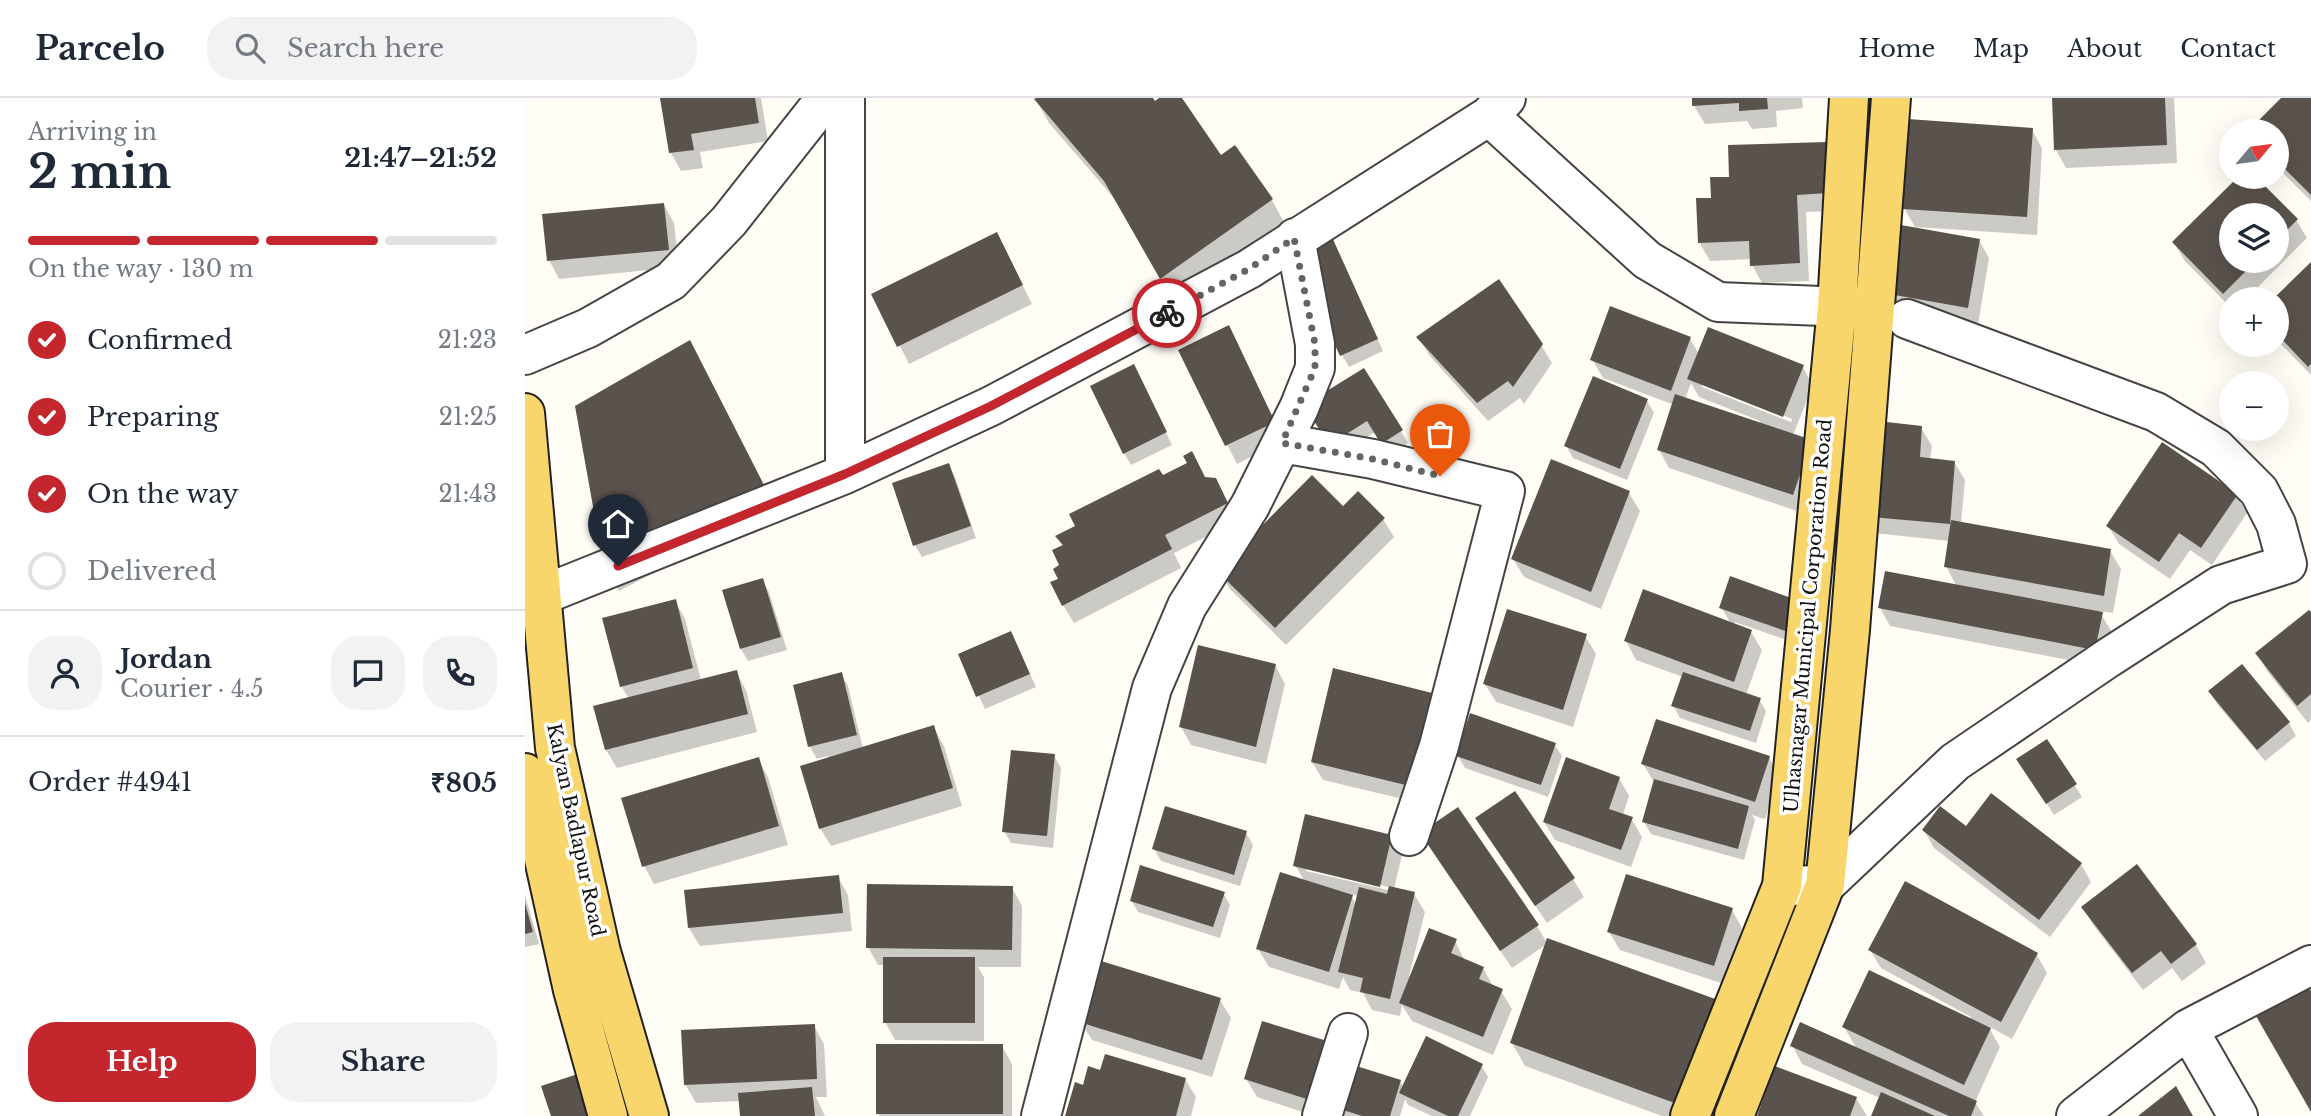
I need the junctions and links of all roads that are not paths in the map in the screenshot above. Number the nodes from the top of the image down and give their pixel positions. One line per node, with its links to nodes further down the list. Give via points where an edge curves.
1 (826, 98): 8 (street, via 729,221 671,281 588,328)
2 (845, 98): 11 (street)
3 (1849, 98): 7 (main road, Ulhasnagar Municipal Corporation Road)
4 (1891, 98): 7 (main road, Ulhasnagar Municipal Corporation Road)
5 (1497, 107): 6 (street); 7 (street, via 1647,260 1718,302)
6 (1294, 238): 10 (street, via 1315,344 1315,368); 11 (street, via 1249,269 991,406)
7 (1873, 311): 12 (street, via 2156,412 2216,448 2259,491); 16 (main road, Ulhasnagar Municipal Corporation Road, via 1850,630); 17 (main road, Ulhasnagar Municipal Corporation Road)
8 (525, 355)
9 (525, 413): 13 (main road, Kalyan Badlapur Road)
10 (1282, 443): 15 (street, via 1373,459 1505,491 1439,746); 23 (street, via 1250,506 1188,606 1152,688)
11 (845, 474): 13 (street)
12 (2299, 567): 16 (street, via 2221,585 2108,657 1955,762)
13 (533, 599): 22 (main road, Kalyan Badlapur Road, via 555,748 601,951)
14 (525, 773): 21 (main road, Kalyan Badlapur Road, via 573,990)
15 (1409, 836)
16 (1825, 885): 17 (street); 26 (main road, Ulhasnagar Municipal Corporation Road)
17 (1782, 886): 25 (main road, Ulhasnagar Municipal Corporation Road)
18 (2311, 965): 19 (street)
19 (2188, 1029): 27 (street); 28 (street)
20 (1348, 1033): 24 (street)
21 (608, 1116)
22 (649, 1116)
23 (1041, 1116)
24 (1322, 1116)
25 (1690, 1116)
26 (1734, 1116)
27 (2076, 1116)
28 (2238, 1116)

